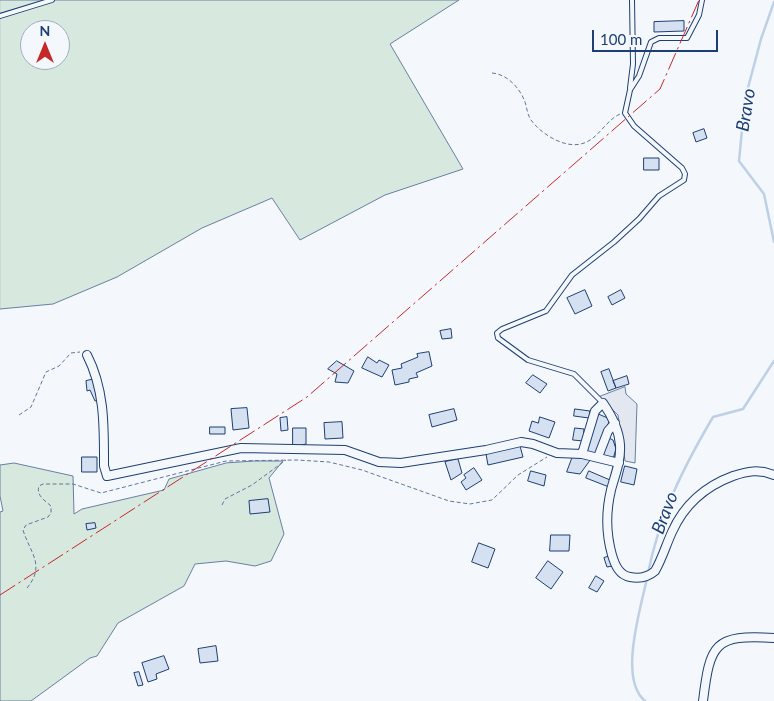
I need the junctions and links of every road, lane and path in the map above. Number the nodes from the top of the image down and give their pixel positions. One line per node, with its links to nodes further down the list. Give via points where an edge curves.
1 (52, 0): 4 (lane)
2 (632, 0): 6 (lane)
3 (702, 0): 6 (lane, via 687,38 659,38 651,42 639,76)
4 (0, 16)
5 (492, 74): 7 (path, via 505,76 522,95 528,114 536,125 567,144 584,143 609,121)
6 (630, 90): 7 (lane)
7 (625, 113): 9 (lane, via 634,126 682,168 686,174 684,180 659,196 627,231 572,275 546,311 497,333 502,342 528,360 574,374)
8 (87, 354): 10 (path, via 71,353 59,366 46,372 31,406); 12 (street, via 97,374 102,400 104,466 108,476 241,448 345,450 390,463 435,459 521,442)
9 (603, 404): 11 (street); 13 (street, via 595,411)
10 (19, 415)
11 (615, 423): 14 (street, via 608,431); 16 (street, via 620,444)
12 (557, 453): 13 (street); 15 (path, via 527,469 492,500 470,504 449,501 329,462)
13 (582, 454): 14 (street)
14 (598, 457): 16 (street)
15 (287, 459): 18 (path, via 252,485 225,499); 19 (path, via 226,461 101,493 73,484 39,486 40,495 52,509 48,517 26,525 23,530 36,564 35,579)
16 (619, 463): 17 (street, via 608,507 610,549 618,569 624,574 647,577 659,565 679,518 701,493 746,472)
17 (774, 475)
18 (222, 505)
19 (27, 588)
20 (774, 638): 21 (street, via 741,637 718,646 710,658)
21 (704, 701)

